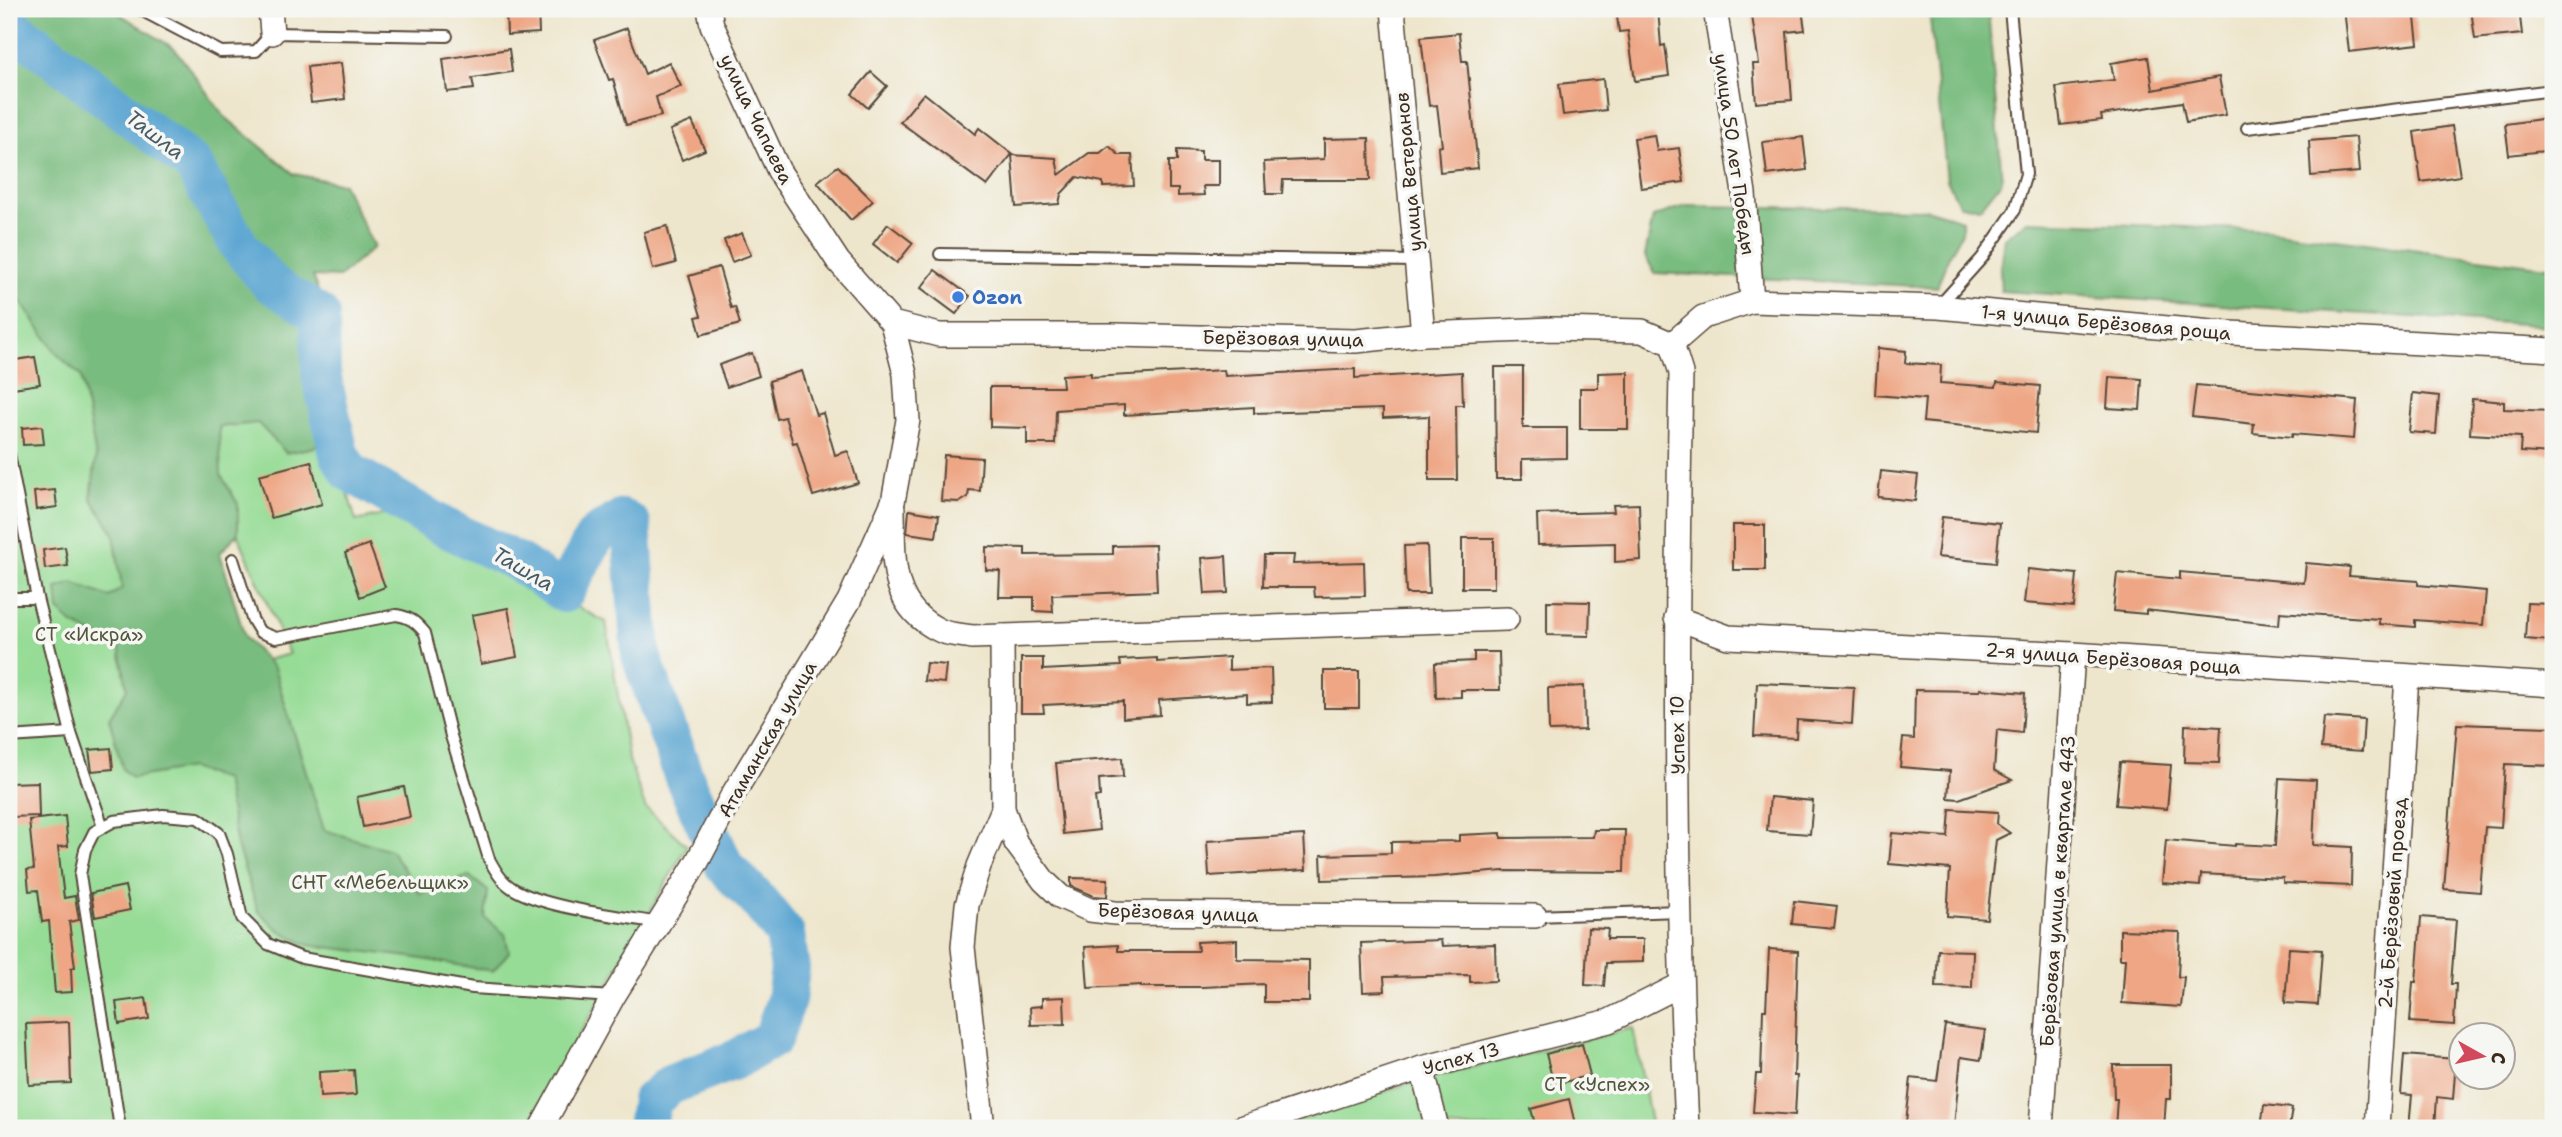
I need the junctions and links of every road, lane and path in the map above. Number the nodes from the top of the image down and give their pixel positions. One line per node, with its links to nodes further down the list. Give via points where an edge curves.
1 (139, 9): 7 (lane, via 221,52 256,51)
2 (270, 9): 7 (street)
3 (709, 9): 15 (street, улица Чапаева, via 712,25 779,171 838,261)
4 (1393, 9): 12 (street, улица Ветеранов)
5 (1715, 9): 13 (street, улица 50 лет Победы, via 1744,193)
6 (2010, 9): 14 (lane, via 2026,174 2015,210 1982,258)
7 (272, 33): 8 (lane)
8 (447, 36)
9 (2553, 90): 10 (lane)
10 (2247, 128)
11 (940, 254): 12 (lane)
12 (1416, 261): 16 (street, улица Ветеранов)
13 (1752, 301): 14 (street, 1-я улица Берёзовая роща); 17 (street, 1-я улица Берёзовая роща, via 1703,317)
14 (1938, 307): 18 (street, 1-я улица Берёзовая роща, via 2212,332)
15 (892, 323): 16 (street, Берёзовая улица, via 939,335 1356,341); 20 (street, Атаманская улица, via 905,374 908,420)
16 (1423, 334): 17 (street, Берёзовая улица, via 1552,328 1643,331)
17 (1672, 344): 24 (street, Успех 10, via 1681,373)
18 (2553, 350)
19 (9, 454): 23 (lane)
20 (893, 502): 26 (street, via 899,591 917,617 943,632); 36 (street, Атаманская улица, via 849,601)
21 (233, 559): 36 (lane, via 252,619 260,632 276,638 396,615 409,617 425,633 451,736 496,874 511,888 545,901)
22 (9, 598): 23 (lane)
23 (37, 598): 30 (lane)
24 (1676, 618): 27 (street, 2-я улица Берёзовая роща, via 1728,637); 34 (street, Успех 10)
25 (1507, 619): 26 (street)
26 (1002, 636): 32 (street, Берёзовая улица)
27 (2073, 654): 28 (street, 2-я улица Берёзовая роща); 46 (street, Берёзовая улица в квартале 443)
28 (2407, 677): 29 (street, 2-я улица Берёзовая роща); 47 (street, 2-й Берёзовый проезд)
29 (2553, 685)
30 (71, 733): 31 (lane); 33 (lane)
31 (9, 737)
32 (1003, 810): 35 (street, Берёзовая улица, via 1016,842 1044,881 1061,897 1090,910 1115,914); 42 (street, via 967,905 963,947)
33 (103, 827): 38 (lane, via 114,821 163,815 198,818 219,833 242,918 268,944 302,958 473,988); 40 (lane, via 94,832 85,850 80,875)
34 (1680, 911): 35 (lane); 37 (street, Успех 10)
35 (1535, 916)
36 (659, 923): 38 (street, Атаманская улица)
37 (1680, 985): 39 (street, Успех 13, via 1609,1021); 45 (street, Успех 10)
38 (613, 997): 41 (street, Атаманская улица)
39 (1422, 1068): 43 (street, Успех 13); 44 (street)
40 (120, 1128)
41 (541, 1128)
42 (983, 1128)
43 (1241, 1128)
44 (1437, 1128)
45 (1686, 1128)
46 (2041, 1128)
47 (2377, 1128)

